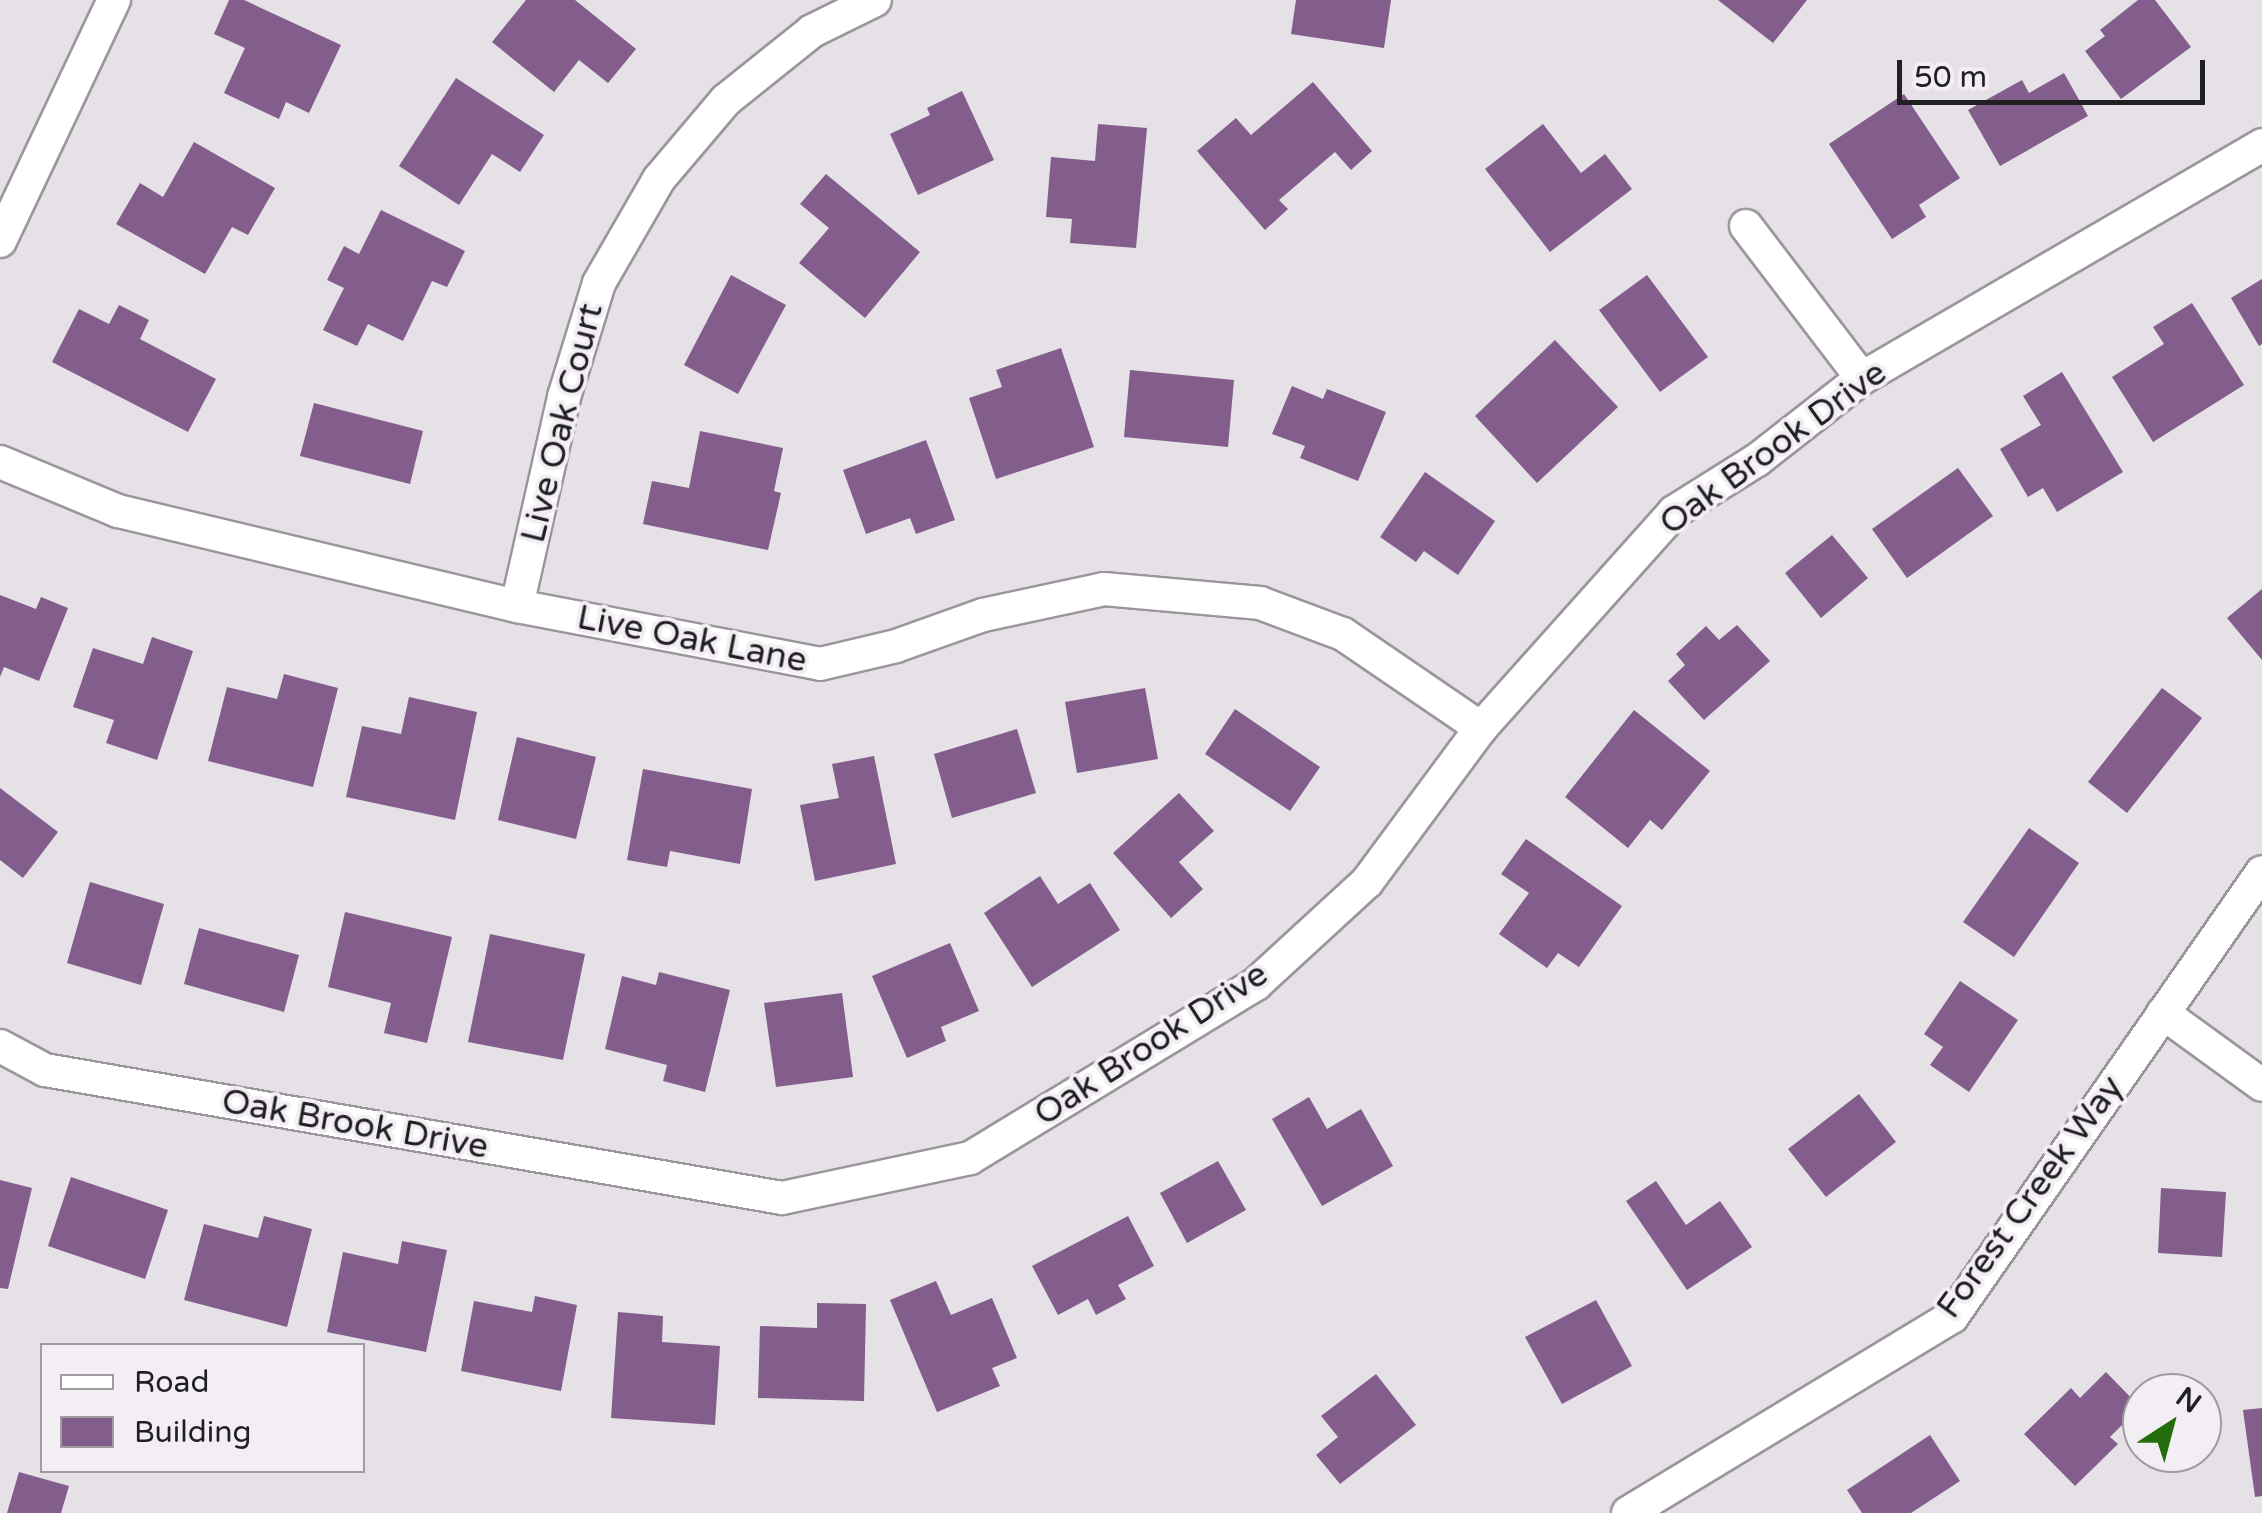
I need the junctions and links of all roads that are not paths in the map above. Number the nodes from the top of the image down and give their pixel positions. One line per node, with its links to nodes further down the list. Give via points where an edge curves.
1 (114, 0): 5 (street)
2 (874, 0): 8 (street, Live Oak Court, via 812,30 726,100 659,180 599,283 564,397)
3 (2262, 146): 6 (street, Oak Brook Drive)
4 (1746, 226): 6 (street)
5 (0, 241)
6 (1862, 378): 9 (street, Oak Brook Drive, via 1758,460 1674,512)
7 (0, 462): 8 (street, Live Oak Lane, via 118,512)
8 (516, 606): 9 (street, Live Oak Lane, via 820,664 896,646 983,614 1104,589 1260,604 1343,634)
9 (1481, 728): 12 (street, Oak Brook Drive, via 1367,882 1256,984 970,1158 782,1198 45,1070)
10 (2262, 872): 11 (street, Forest Creek Way)
11 (2164, 1013): 13 (street); 14 (street, Forest Creek Way, via 1952,1317)
12 (0, 1046)
13 (2262, 1085)
14 (1628, 1513)

